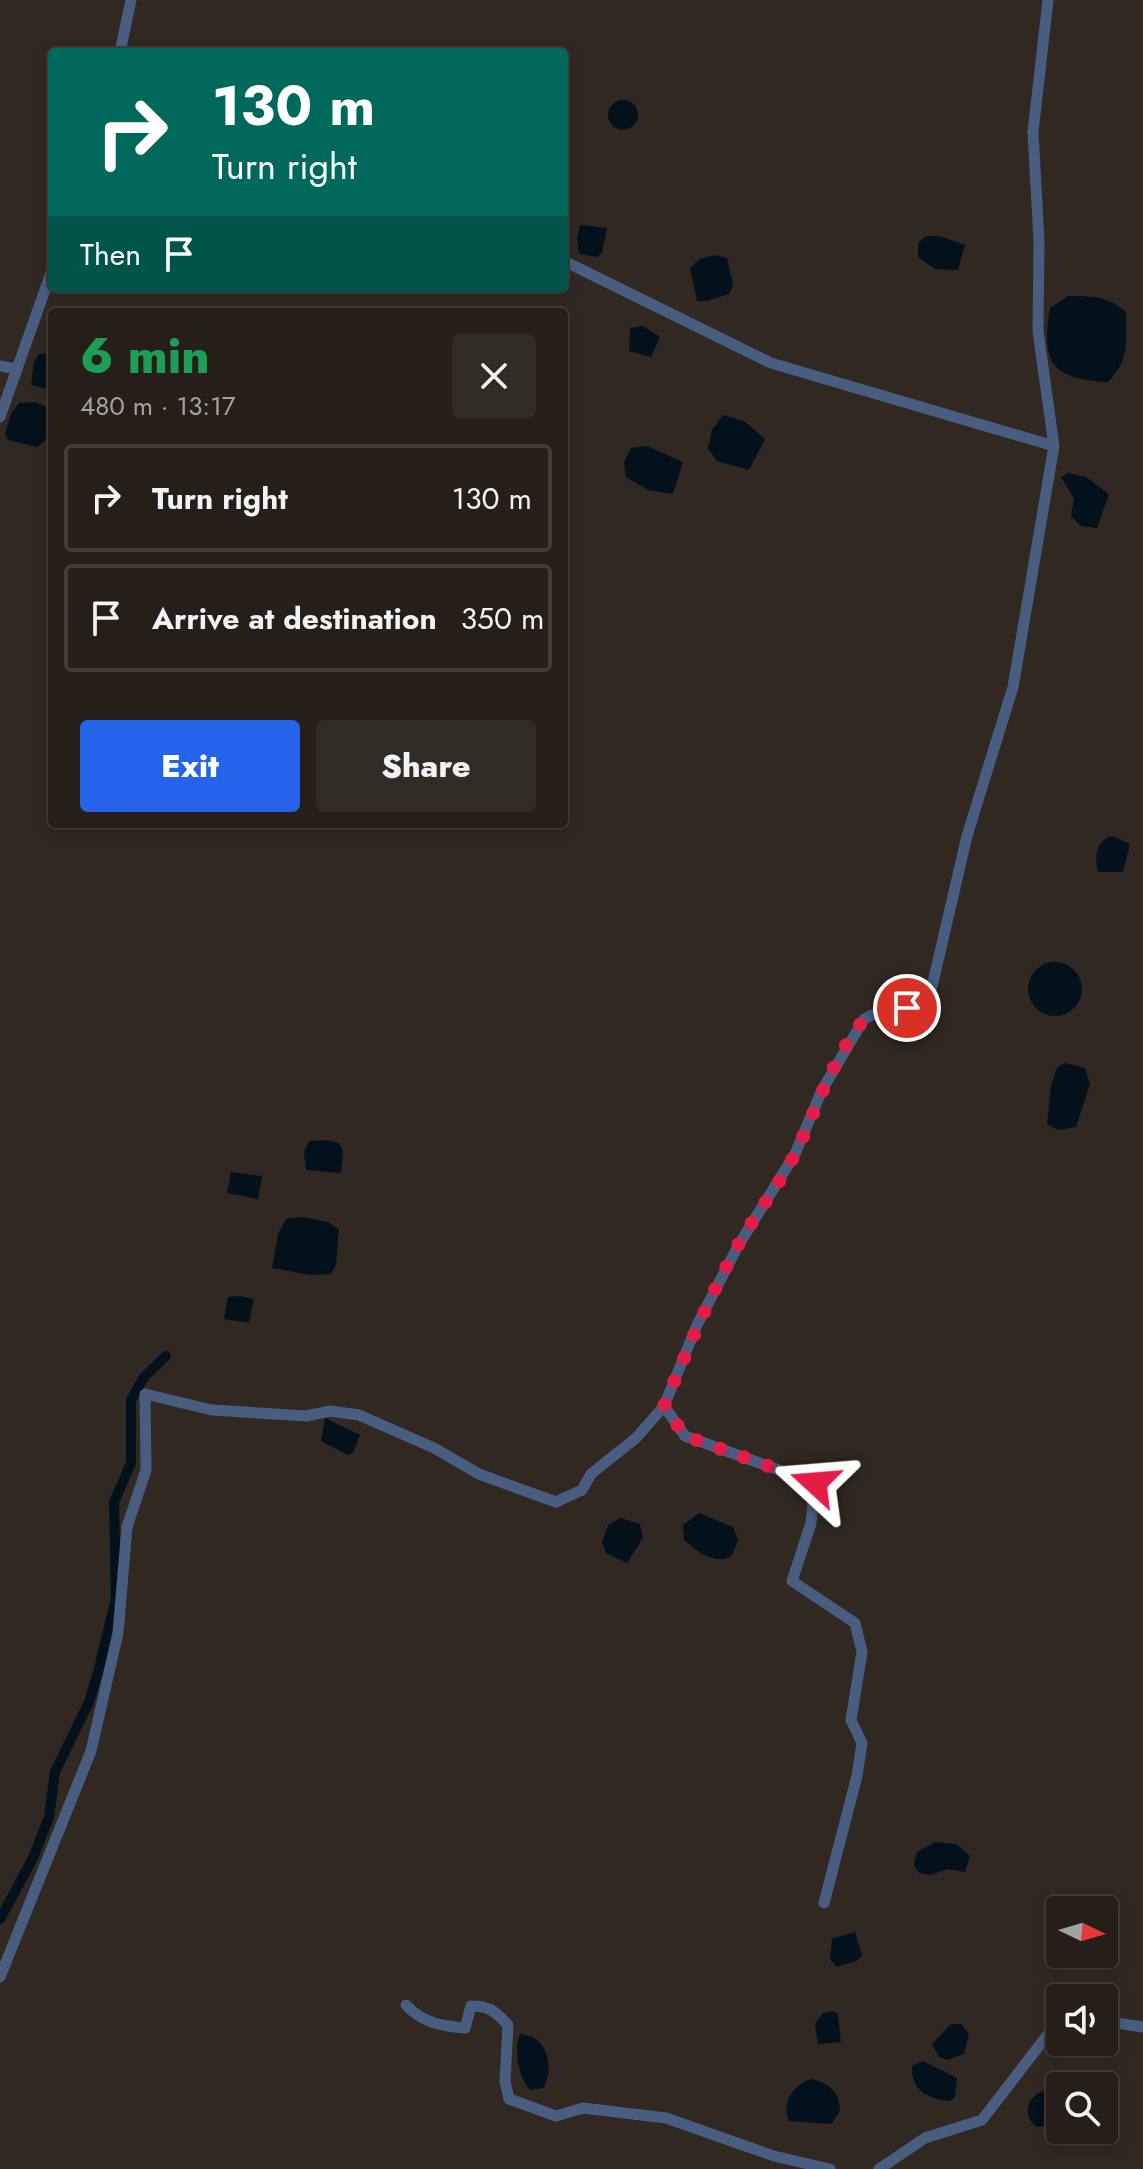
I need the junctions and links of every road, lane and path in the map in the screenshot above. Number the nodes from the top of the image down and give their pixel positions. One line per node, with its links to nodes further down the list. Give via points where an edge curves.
1 (131, 0): 3 (street)
2 (1048, 0): 9 (street, via 1033,132 1038,331)
3 (121, 48)
4 (568, 263): 9 (street, via 771,363)
5 (48, 281): 7 (street)
6 (0, 366): 7 (street)
7 (16, 369): 8 (street)
8 (0, 417)
9 (1054, 446): 10 (street, via 1013,687 967,836 927,1008 887,1008 864,1019 822,1090 795,1154 731,1259)
10 (664, 1406): 11 (street, via 685,1436 815,1483 811,1523 792,1581 855,1623 862,1652 851,1720 862,1743); 12 (street, via 636,1438 591,1474 582,1490 556,1502 479,1474 359,1415 212,1410 145,1394 146,1470 127,1527 118,1633 91,1751)
11 (824, 1903)
12 (0, 1977)
13 (406, 2005): 17 (street, via 417,2018 452,2027 465,2028 471,2006 487,2006 497,2013 508,2025 509,2099 536,2112 556,2116 583,2108 666,2118 774,2156)
14 (1118, 2023): 15 (street)
15 (1143, 2027)
16 (1046, 2037): 18 (street, via 982,2120 925,2138)
17 (830, 2169)
18 (879, 2169)

